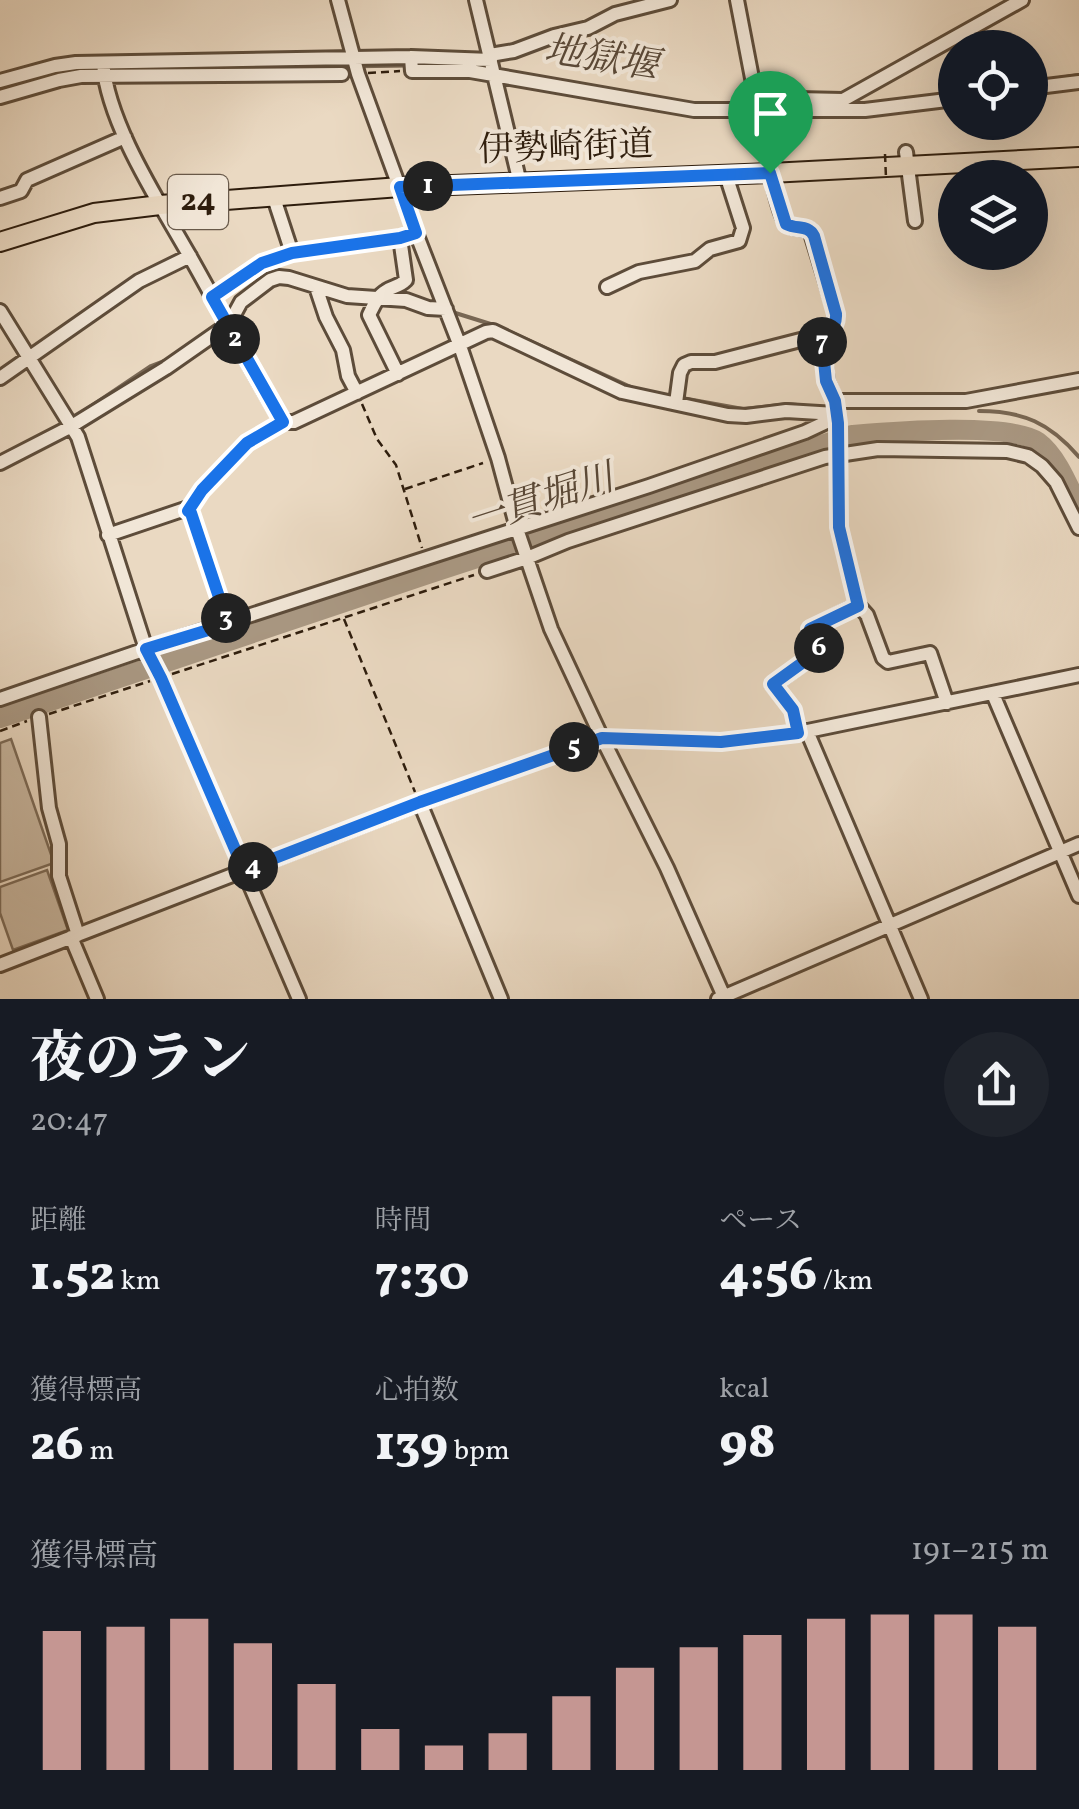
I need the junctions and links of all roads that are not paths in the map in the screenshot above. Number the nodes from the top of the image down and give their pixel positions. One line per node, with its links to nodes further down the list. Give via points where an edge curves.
1 (338, 0): 6 (street)
2 (476, 0): 7 (street)
3 (670, 0): 7 (street)
4 (737, 0): 17 (street)
5 (1022, 0): 17 (street, via 843,100)
6 (354, 58): 8 (street); 9 (street); 24 (street)
7 (491, 58): 8 (street); 11 (street)
8 (412, 64): 11 (street)
9 (103, 70): 10 (street); 12 (street, via 66,64); 15 (street); 18 (street)
10 (342, 74)
11 (494, 76): 17 (street, via 694,110); 23 (street)
12 (0, 81)
13 (1079, 82): 14 (street)
14 (1048, 86)
15 (0, 97)
16 (938, 100): 17 (street, via 865,110)
17 (759, 107): 21 (street)
18 (125, 137): 25 (street); 27 (street)
19 (1079, 156): 20 (main road, 伊勢崎街道 / 24)
20 (906, 159): 21 (main road, 伊勢崎街道 / 24); 28 (street)
21 (770, 173): 22 (main road, 伊勢崎街道 / 24); 41 (street, via 786,224 810,230 818,248 836,314)
22 (726, 175): 23 (main road, 伊勢崎街道 / 24); 35 (street, via 743,228 740,241)
23 (520, 183): 24 (main road, 伊勢崎街道 / 24)
24 (400, 187): 26 (main road, 伊勢崎街道 / 24); 29 (street)
25 (0, 198)
26 (274, 198): 27 (main road, 伊勢崎街道 / 24); 32 (street)
27 (160, 205): 31 (main road, 伊勢崎街道 / 24, via 94,214); 33 (street)
28 (915, 221)
29 (416, 233): 30 (street); 38 (street)
30 (400, 238): 32 (street); 37 (street, via 406,280)
31 (0, 242)
32 (292, 253): 36 (street, via 262,263)
33 (190, 256): 36 (street); 43 (street, via 138,281)
34 (316, 287): 37 (street); 40 (street, via 270,280 241,302); 47 (street)
35 (607, 287)
36 (212, 297): 40 (street)
37 (378, 298): 38 (street); 44 (street, via 368,315)
38 (446, 310): 42 (street)
39 (0, 311): 43 (street)
40 (227, 325): 50 (street); 51 (street)
41 (824, 337): 48 (street, via 684,365); 49 (street, via 826,381)
42 (460, 346): 44 (street); 48 (street, via 494,331 622,392); 53 (street)
43 (28, 359): 45 (street); 51 (street)
44 (398, 374): 47 (street)
45 (0, 378)
46 (1079, 380): 49 (street, via 966,401)
47 (357, 394): 50 (street)
48 (676, 403): 49 (street, via 728,415)
49 (837, 414): 52 (street); 58 (street, via 804,432)
50 (283, 422): 56 (street, via 247,443)
51 (70, 426): 54 (street); 59 (street)
52 (838, 452): 57 (street, via 1028,456 1056,482); 60 (street); 62 (street, via 839,527)
53 (498, 458): 55 (street); 58 (street)
54 (0, 463)
55 (482, 463)
56 (188, 511): 59 (street); 63 (street)
57 (1079, 528)
58 (518, 530): 60 (street); 63 (street)
59 (108, 535): 64 (street)
60 (526, 557): 61 (street); 71 (street)
61 (487, 571)
62 (858, 606): 68 (street, via 888,662 930,654); 70 (street, via 810,629 820,650 773,684)
63 (228, 624): 64 (street)
64 (148, 651): 67 (street); 75 (street)
65 (1079, 675): 66 (street)
66 (993, 694): 68 (street); 74 (street)
67 (0, 700)
68 (948, 703): 70 (street)
69 (39, 717): 78 (street)
70 (802, 732): 71 (street, via 721,742); 77 (street)
71 (602, 738): 72 (street); 80 (street, via 668,868)
72 (420, 802): 75 (street); 83 (street)
73 (1079, 844): 74 (street)
74 (1060, 852): 76 (street); 77 (street)
75 (244, 870): 78 (street); 82 (street)
76 (1079, 896)
77 (890, 925): 80 (street); 84 (street)
78 (74, 936): 79 (street); 81 (street)
79 (0, 965)
80 (722, 998)
81 (97, 999)
82 (299, 999)
83 (501, 999)
84 (920, 999)

